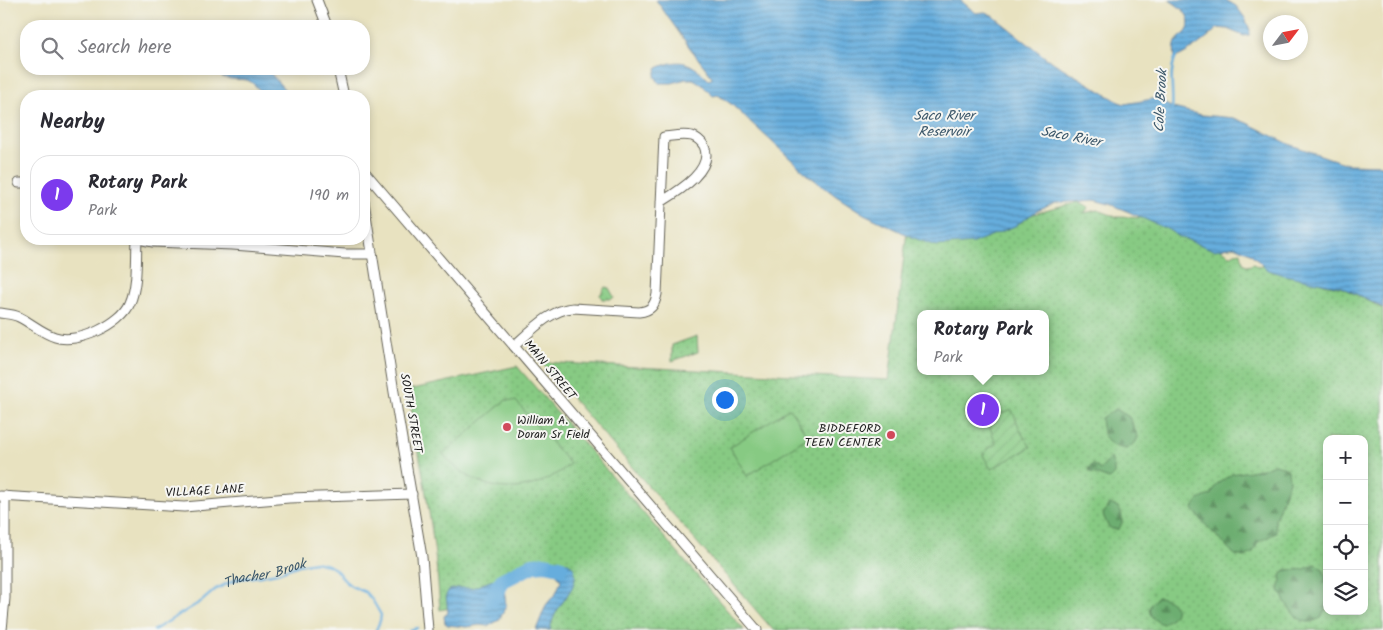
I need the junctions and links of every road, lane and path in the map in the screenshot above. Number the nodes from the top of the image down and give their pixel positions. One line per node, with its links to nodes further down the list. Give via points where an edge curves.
1 (317, 0): 2 (street)
2 (325, 20)
3 (339, 75): 4 (street)
4 (343, 90)
5 (370, 178): 12 (street, MAIN STREET)
6 (661, 202): 6 (street, via 664,137 698,139 706,154 702,167 686,185); 12 (street, via 656,300 653,306 639,312 563,309 552,314)
7 (370, 241): 10 (street, SOUTH STREET)
8 (137, 245): 11 (street, via 130,304 121,316 97,332 76,339 62,339 18,317)
9 (233, 245): 10 (street)
10 (372, 254): 13 (street, SOUTH STREET)
11 (0, 313)
12 (514, 346): 17 (street, MAIN STREET)
13 (412, 494): 14 (street, VILLAGE LANE, via 280,499 184,507); 16 (street, SOUTH STREET, via 422,557)
14 (3, 496): 15 (street, via 5,598)
15 (2, 630)
16 (428, 630)
17 (757, 630)

